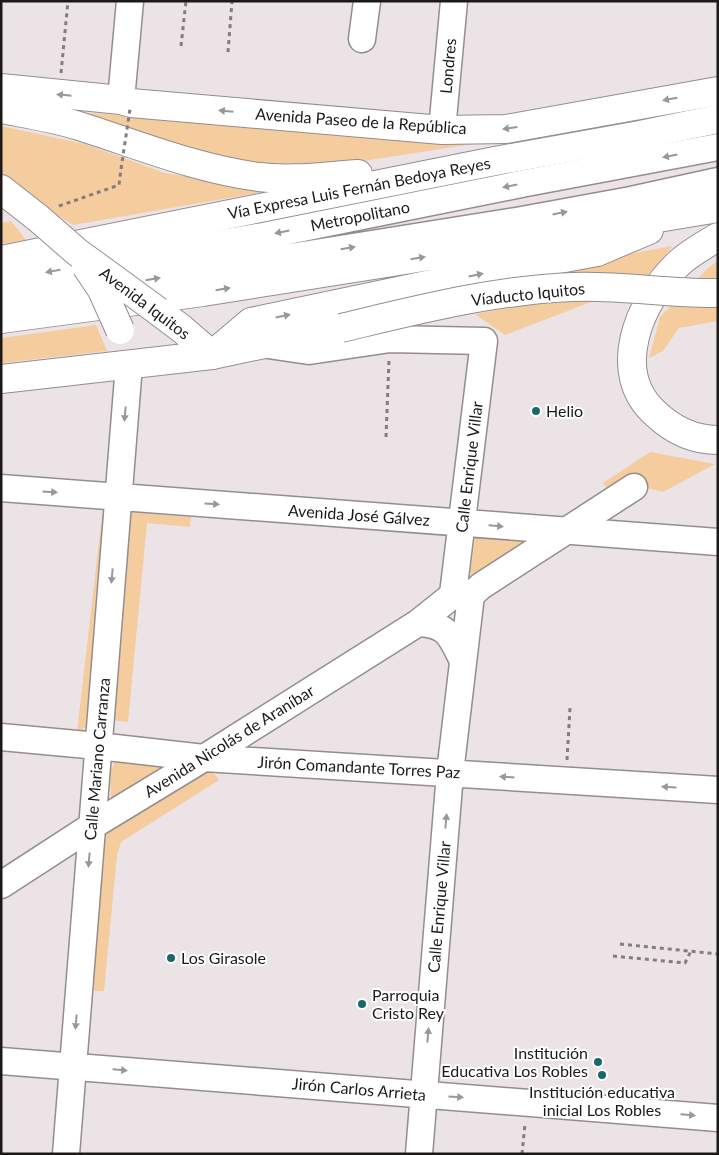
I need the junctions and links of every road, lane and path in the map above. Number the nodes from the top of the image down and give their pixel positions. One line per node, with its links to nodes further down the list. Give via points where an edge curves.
1 (68, 1): 12 (path)
2 (130, 1): 13 (street)
3 (186, 1): 8 (path)
4 (232, 1): 9 (path)
5 (367, 1): 7 (street)
6 (454, 1): 16 (street, Londres)
7 (362, 40)
8 (181, 46)
9 (228, 52)
10 (1, 88): 12 (main road, Avenida Paseo de la República)
11 (718, 91): 16 (main road, Avenida Paseo de la República, one-way to 16, via 506,129)
12 (60, 94): 13 (main road, Avenida Paseo de la República, one-way to 12)
13 (125, 104): 16 (main road, Avenida Paseo de la República, one-way to 13); 23 (path, bridge, via 119,185)
14 (1, 109): 18 (main road, via 77,126 198,165 262,177)
15 (718, 119): 18 (main road, Vía Expresa Luis Fernán Bedoya Reyes)
16 (442, 130)
17 (718, 147): 27 (street, Metropolitano, one-way to 27, via 263,236)
18 (472, 166): 26 (main road, Vía Expresa Luis Fernán Bedoya Reyes)
19 (718, 181): 29 (street, Metropolitano, one-way to 19, via 516,221)
20 (1, 190): 23 (main road, Avenida Iquitos)
21 (718, 208): 22 (main road)
22 (689, 213): 30 (main road, one-way to 22, via 212,290); 33 (main road, one-way to 22, via 251,322 597,252)
23 (36, 217): 25 (main road, Avenida Iquitos, bridge)
24 (718, 237): 37 (main road, via 678,264 656,290 636,329 632,352 637,389 651,410 681,432 696,438)
25 (77, 252): 33 (main road, Avenida Iquitos, bridge); 34 (main road, Avenida Iquitos, bridge, via 102,290 120,330)
26 (1, 260)
27 (1, 280)
28 (718, 294): 32 (main road, Víaducto Iquitos, bridge, via 574,287 524,291 455,302)
29 (1, 302)
30 (1, 319)
31 (390, 339): 32 (street, via 309,351); 36 (path); 41 (street, Calle Enrique Villar, via 484,340)
32 (263, 344): 33 (main road)
33 (212, 355): 34 (main road)
34 (129, 365): 35 (main road); 40 (street, Calle Mariano Carranza, one-way to 40)
35 (1, 379)
36 (386, 437)
37 (718, 440)
38 (634, 487): 42 (street, Avenida Nicolás de Araníbar)
39 (1, 488): 40 (street, Avenida José Gálvez, one-way to 40)
40 (118, 496): 41 (street, Avenida José Gálvez, one-way to 41); 49 (street, Calle Mariano Carranza, one-way to 49)
41 (462, 523): 42 (street, Avenida José Gálvez, one-way to 42); 44 (street, Calle Enrique Villar)
42 (566, 531): 43 (street, Avenida José Gálvez); 44 (street, Avenida Nicolás de Araníbar, via 481,586)
43 (718, 542)
44 (462, 594): 45 (street, Avenida Nicolás de Araníbar, via 448,599); 46 (street, Calle Enrique Villar)
45 (418, 623): 46 (street, via 429,623 449,634); 50 (street, Avenida Nicolás de Araníbar)
46 (463, 661): 51 (street, Calle Enrique Villar)
47 (570, 708): 52 (path)
48 (1, 737): 49 (street, Jirón Comandante Torres Paz)
49 (98, 746): 50 (street, Jirón Comandante Torres Paz); 54 (street, Calle Mariano Carranza)
50 (204, 758): 51 (street, Jirón Comandante Torres Paz); 54 (street, Avenida Nicolás de Araníbar)
51 (450, 773): 52 (street, Jirón Comandante Torres Paz, one-way to 51); 62 (street, Calle Enrique Villar, one-way to 51)
52 (566, 780): 53 (street, Jirón Comandante Torres Paz, one-way to 52)
53 (718, 790)
54 (92, 826): 55 (street, Avenida Nicolás de Araníbar); 61 (street, Calle Mariano Carranza, one-way to 61)
55 (1, 885)
56 (620, 944): 57 (path)
57 (691, 951): 58 (path); 59 (path, via 684,963)
58 (718, 954)
59 (612, 956)
60 (1, 1061): 61 (street, Jirón Carlos Arrieta)
61 (73, 1066): 62 (street, Jirón Carlos Arrieta, one-way to 62); 65 (street, Calle Mariano Carranza)
62 (424, 1095): 63 (street, Jirón Carlos Arrieta, one-way to 63); 66 (street, Calle Enrique Villar)
63 (526, 1103): 64 (street, Jirón Carlos Arrieta, one-way to 64); 67 (path)
64 (718, 1118)
65 (66, 1154)
66 (419, 1154)
67 (522, 1154)

